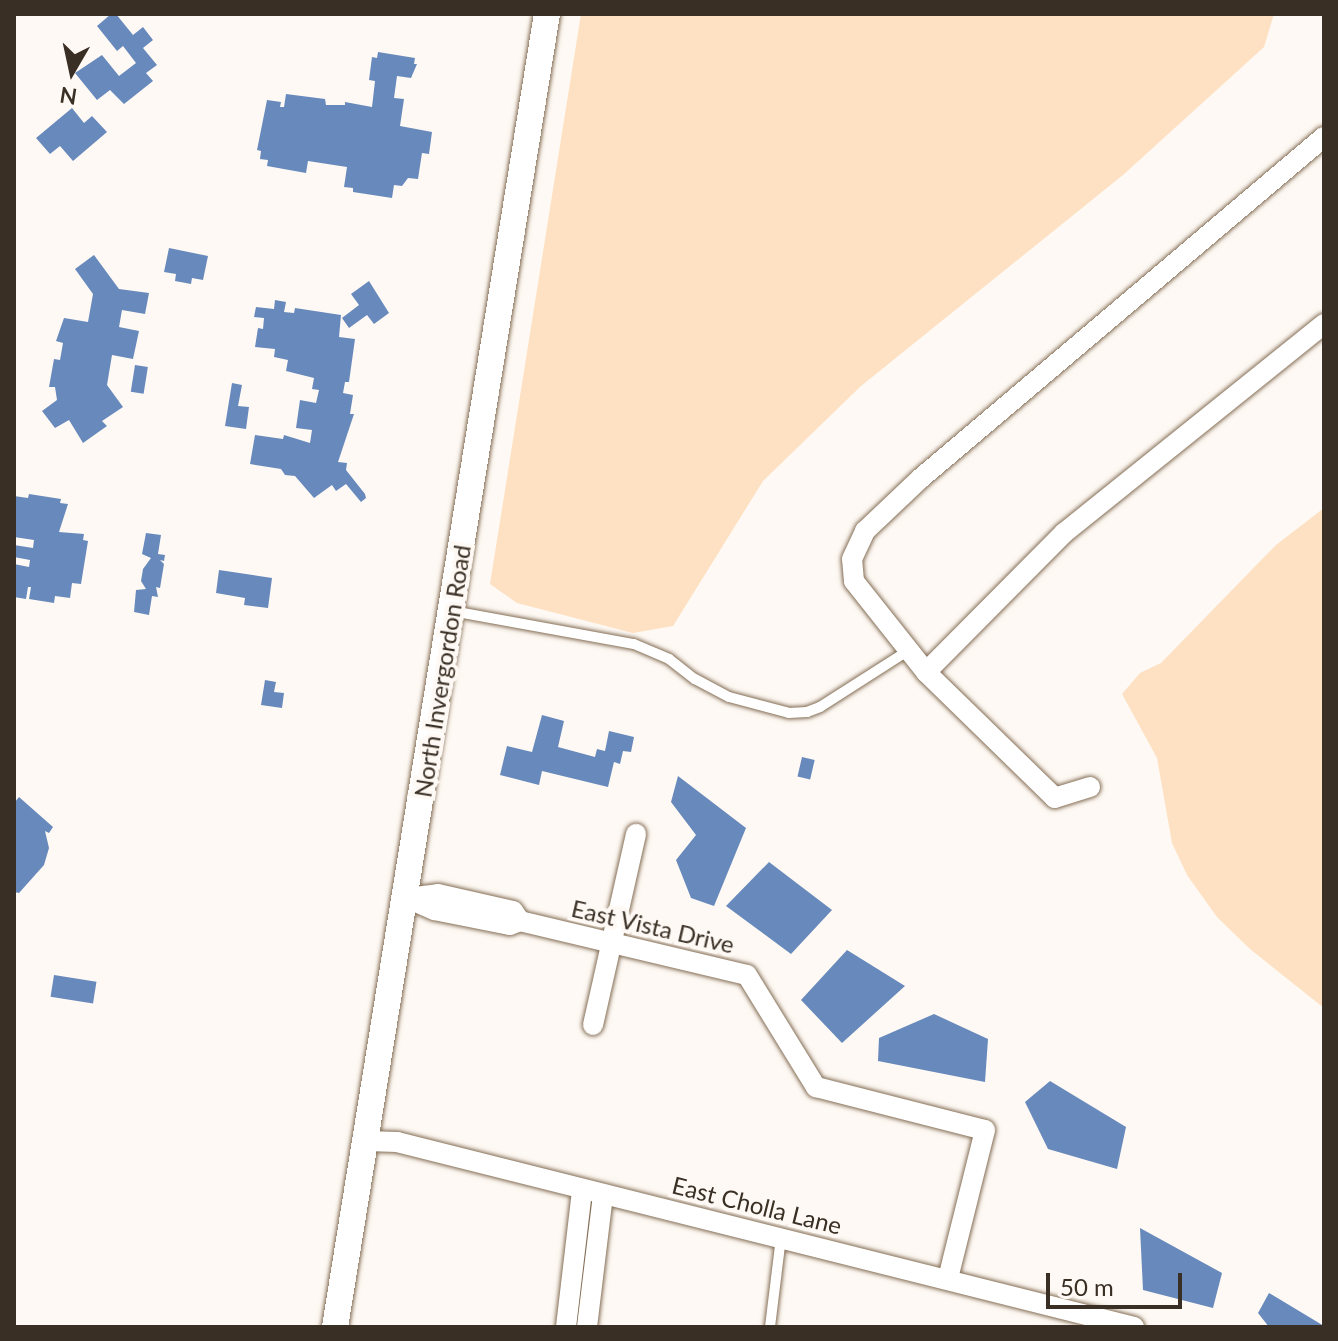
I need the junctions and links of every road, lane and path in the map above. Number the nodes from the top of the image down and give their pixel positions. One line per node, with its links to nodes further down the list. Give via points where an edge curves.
1 (547, 14): 4 (street, North Invergordon Road)
2 (1324, 137): 5 (street, via 865,531 852,559 854,581)
3 (1324, 324): 6 (street, via 1064,533)
4 (452, 611): 5 (lane, via 634,644 729,697 789,713 820,707); 9 (street, North Invergordon Road)
5 (909, 650): 6 (street)
6 (926, 672): 7 (street, via 1055,798)
7 (1090, 787)
8 (636, 834): 10 (street)
9 (407, 898): 10 (street, East Vista Drive, via 438,894 513,911 520,921); 12 (street, North Invergordon Road)
10 (611, 942): 11 (street); 16 (street, East Vista Drive, via 747,975 816,1087 985,1130)
11 (593, 1025)
12 (366, 1141): 13 (street, East Cholla Lane, via 397,1142); 17 (street, North Invergordon Road)
13 (582, 1190): 14 (street, East Cholla Lane); 18 (street)
14 (603, 1195): 15 (street, East Cholla Lane); 19 (street)
15 (781, 1237): 16 (street, East Cholla Lane); 20 (lane)
16 (948, 1278): 21 (street, East Cholla Lane)
17 (335, 1327)
18 (566, 1327)
19 (587, 1327)
20 (770, 1327)
21 (1134, 1327)

